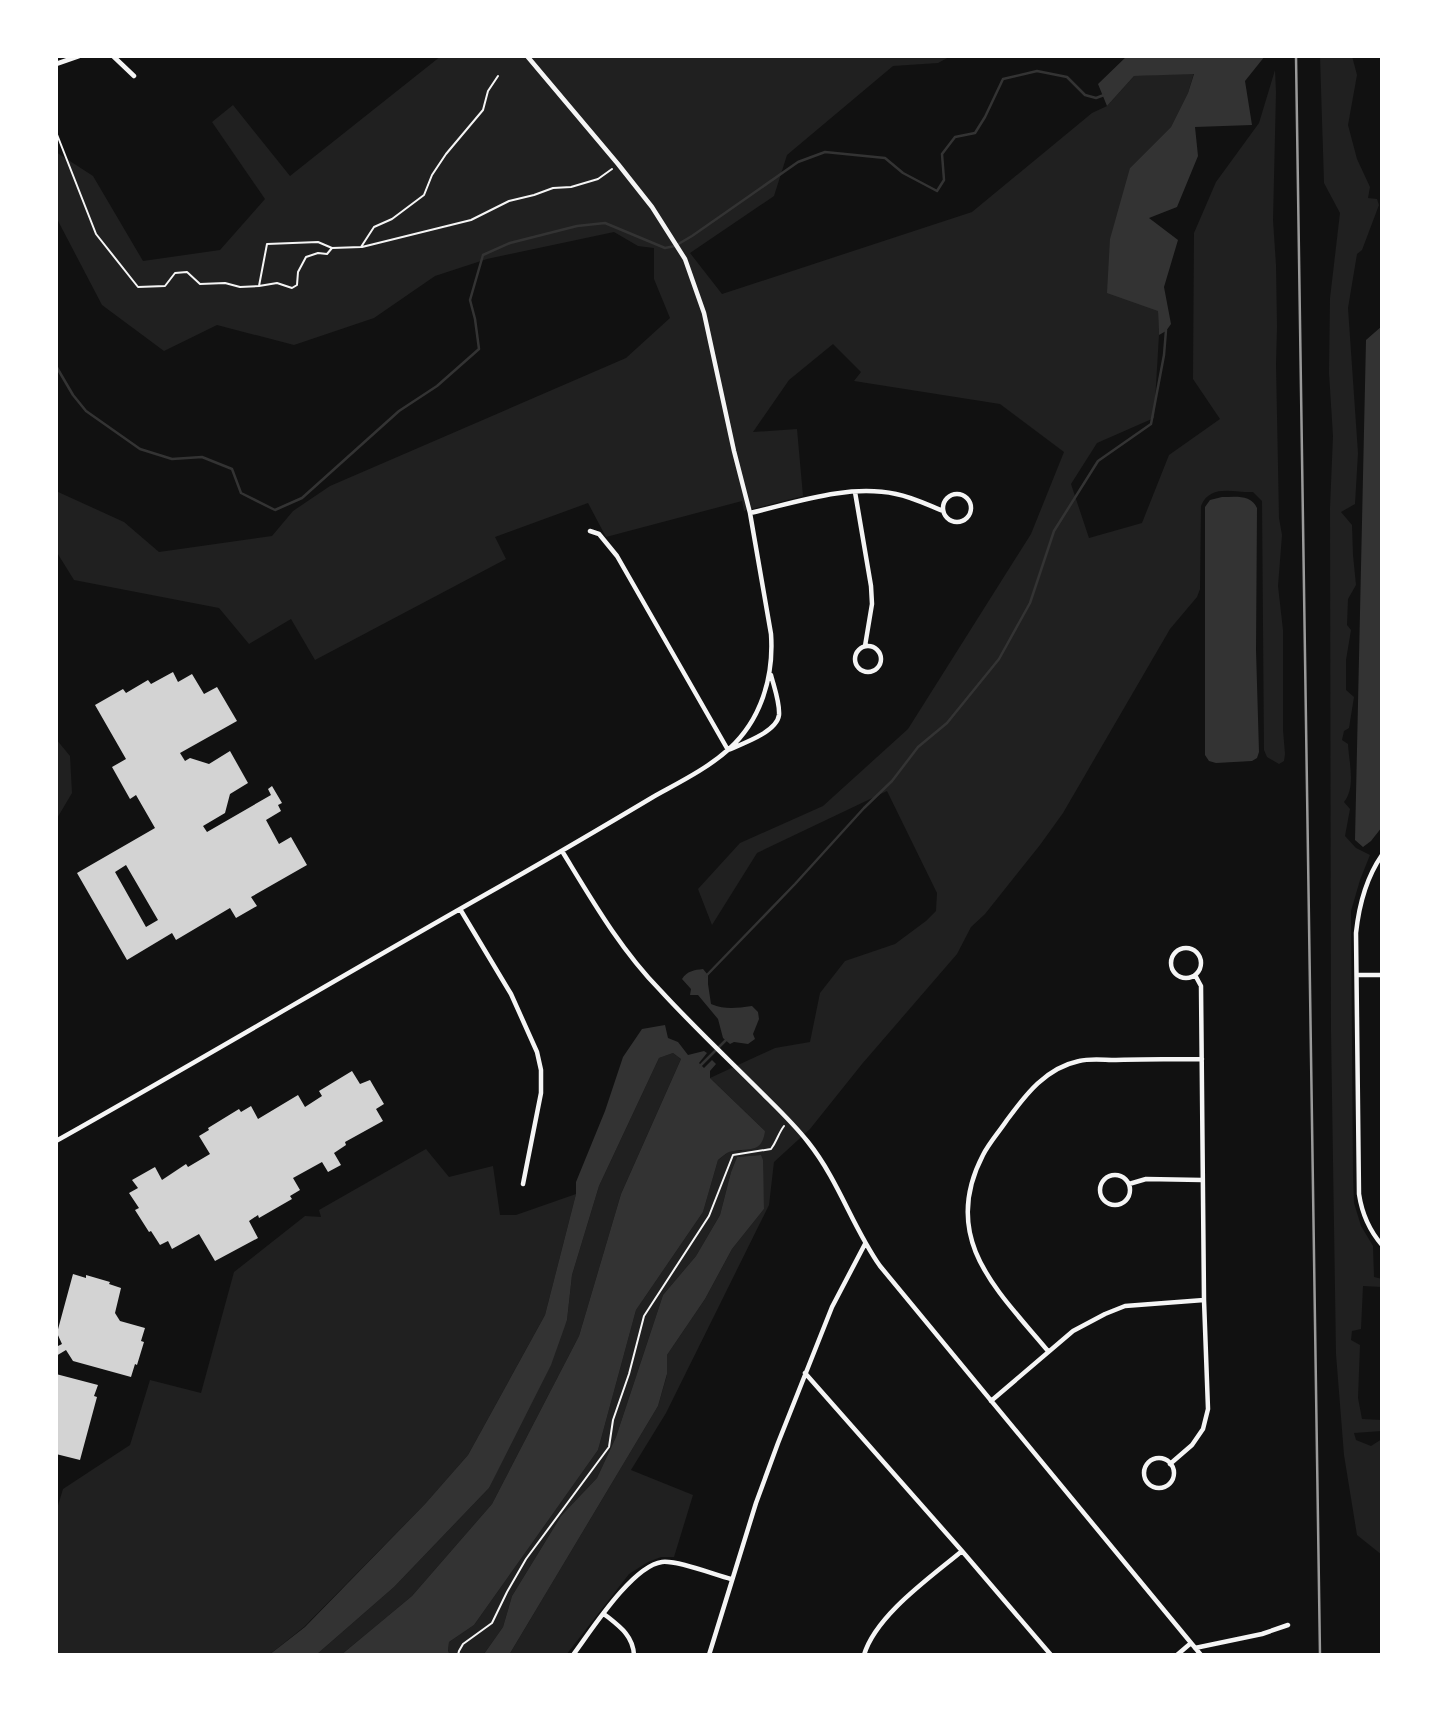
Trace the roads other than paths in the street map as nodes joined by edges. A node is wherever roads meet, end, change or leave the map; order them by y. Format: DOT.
graph roads {
  1 [pos="79,56"];
  2 [pos="113,56"];
  3 [pos="527,56"];
  4 [pos="56,64"];
  5 [pos="134,76"];
  6 [pos="855,492"];
  7 [pos="943,511"];
  8 [pos="750,513"];
  9 [pos="590,531"];
  10 [pos="865,646"];
  11 [pos="771,671"];
  12 [pos="728,750"];
  13 [pos="562,851"];
  14 [pos="1382,855"];
  15 [pos="460,909"];
  16 [pos="1195,975"];
  17 [pos="1357,975"];
  18 [pos="1382,975"];
  19 [pos="1202,1059"];
  20 [pos="56,1141"];
  21 [pos="1202,1180"];
  22 [pos="523,1184"];
  23 [pos="1129,1184"];
  24 [pos="865,1244"];
  25 [pos="1382,1245"];
  26 [pos="1204,1300"];
  27 [pos="1048,1351"];
  28 [pos="805,1373"];
  29 [pos="991,1401"];
  30 [pos="1170,1464"];
  31 [pos="962,1551"];
  32 [pos="731,1579"];
  33 [pos="604,1614"];
  34 [pos="1288,1625"];
  35 [pos="1193,1646"];
  36 [pos="573,1655"];
  37 [pos="634,1655"];
  38 [pos="709,1655"];
  39 [pos="864,1655"];
  40 [pos="1051,1655"];
  41 [pos="1177,1655"];
  42 [pos="1201,1655"];
  1 -- 4 [label="street"];
  2 -- 5 [label="street"];
  3 -- 8 [label="street"];
  6 -- 7 [label="street"];
  6 -- 8 [label="street"];
  6 -- 10 [label="street"];
  7 -- 7 [label="street"];
  8 -- 11 [label="street"];
  9 -- 12 [label="street"];
  10 -- 10 [label="street"];
  11 -- 12 [label="street"];
  11 -- 12 [label="street"];
  12 -- 13 [label="street"];
  13 -- 15 [label="street"];
  13 -- 24 [label="street"];
  14 -- 17 [label="street"];
  15 -- 20 [label="street"];
  15 -- 22 [label="street"];
  16 -- 16 [label="street"];
  16 -- 19 [label="street"];
  17 -- 18 [label="street"];
  17 -- 25 [label="street"];
  19 -- 21 [label="street"];
  19 -- 27 [label="street"];
  21 -- 23 [label="street"];
  21 -- 26 [label="street"];
  23 -- 23 [label="street"];
  24 -- 28 [label="street"];
  24 -- 29 [label="street"];
  26 -- 27 [label="street"];
  26 -- 30 [label="street"];
  27 -- 29 [label="street"];
  28 -- 31 [label="street"];
  28 -- 32 [label="street"];
  29 -- 35 [label="street"];
  30 -- 30 [label="street"];
  31 -- 39 [label="street"];
  31 -- 40 [label="street"];
  32 -- 33 [label="street"];
  32 -- 38 [label="street"];
  33 -- 36 [label="street"];
  33 -- 37 [label="street"];
  34 -- 35 [label="street"];
  35 -- 41 [label="street"];
  35 -- 42 [label="street"];
}
